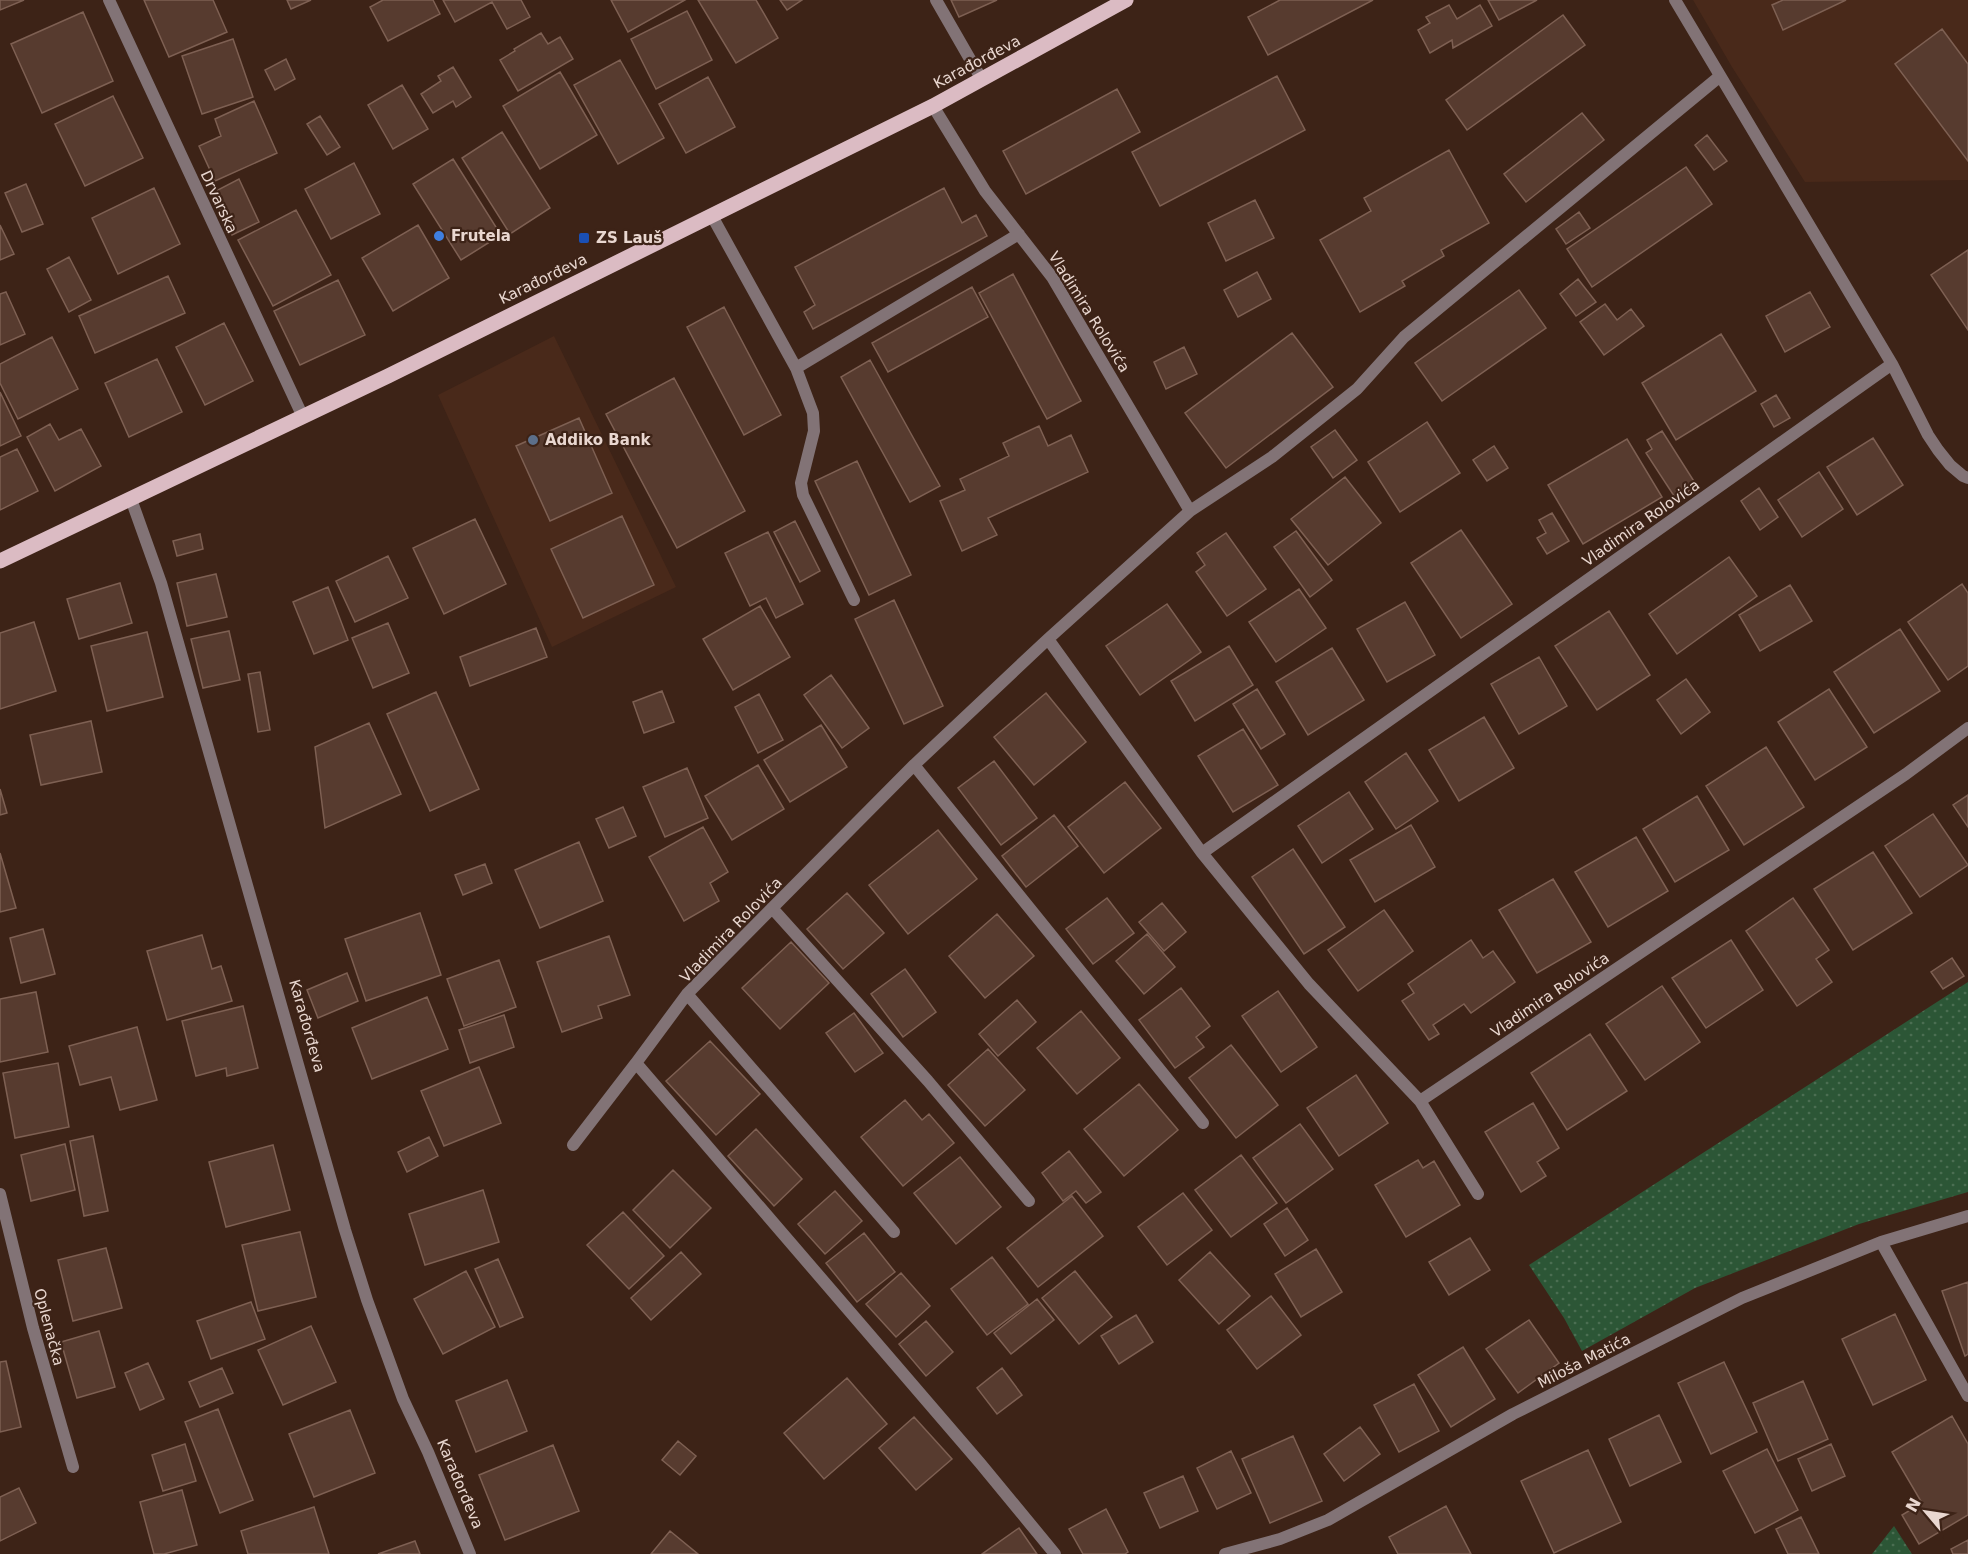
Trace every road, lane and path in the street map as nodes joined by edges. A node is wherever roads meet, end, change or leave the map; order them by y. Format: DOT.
graph roads {
  1 [pos="108,0"];
  2 [pos="936,0"];
  3 [pos="1126,0"];
  4 [pos="1675,0"];
  5 [pos="1719,77"];
  6 [pos="982,80"];
  7 [pos="933,106"];
  8 [pos="712,216"];
  9 [pos="1019,234"];
  10 [pos="1892,364"];
  11 [pos="796,368"];
  12 [pos="303,417"];
  13 [pos="1968,478"];
  14 [pos="131,500"];
  15 [pos="1190,512"];
  16 [pos="0,561"];
  17 [pos="854,600"];
  18 [pos="1048,639"];
  19 [pos="1968,728"];
  20 [pos="914,765"];
  21 [pos="1202,853"];
  22 [pos="772,908"];
  23 [pos="687,994"];
  24 [pos="636,1063"];
  25 [pos="1420,1101"];
  26 [pos="1203,1123"];
  27 [pos="573,1144"];
  28 [pos="0,1194"];
  29 [pos="1478,1194"];
  30 [pos="1029,1201"];
  31 [pos="1968,1216"];
  32 [pos="894,1232"];
  33 [pos="1881,1242"];
  34 [pos="1968,1396"];
  35 [pos="73,1467"];
  36 [pos="470,1554"];
  37 [pos="1055,1554"];
  38 [pos="1224,1554"];
  1 -- 12 [label="street, Drvarska"];
  2 -- 6 [label="street"];
  3 -- 6 [label="main road, Karađorđeva"];
  4 -- 5 [label="street"];
  5 -- 10 [label="street"];
  5 -- 15 [label="street, Vladimira Rolovića"];
  6 -- 7 [label="main road, Karađorđeva"];
  7 -- 8 [label="main road, Karađorđeva"];
  7 -- 9 [label="street, Vladimira Rolovića"];
  8 -- 11 [label="street"];
  8 -- 12 [label="main road, Karađorđeva"];
  9 -- 11 [label="street"];
  9 -- 15 [label="street, Vladimira Rolovića"];
  10 -- 13 [label="street"];
  10 -- 21 [label="street, Vladimira Rolovića"];
  11 -- 17 [label="street"];
  12 -- 14 [label="main road, Karađorđeva"];
  14 -- 16 [label="main road, Karađorđeva"];
  14 -- 36 [label="street, Karađorđeva"];
  15 -- 18 [label="street, Vladimira Rolovića"];
  18 -- 20 [label="street, Vladimira Rolovića"];
  18 -- 21 [label="street"];
  19 -- 25 [label="street, Vladimira Rolovića"];
  20 -- 22 [label="street, Vladimira Rolovića"];
  20 -- 26 [label="street"];
  21 -- 25 [label="street"];
  22 -- 23 [label="street, Vladimira Rolovića"];
  22 -- 30 [label="street"];
  23 -- 24 [label="street"];
  23 -- 32 [label="street, Vladimira Rolovića"];
  24 -- 27 [label="street"];
  24 -- 37 [label="street"];
  25 -- 29 [label="street"];
  28 -- 35 [label="street, Oplenačka"];
  31 -- 33 [label="street, Miloša Matića"];
  33 -- 34 [label="street"];
  33 -- 38 [label="street, Miloša Matića"];
}
